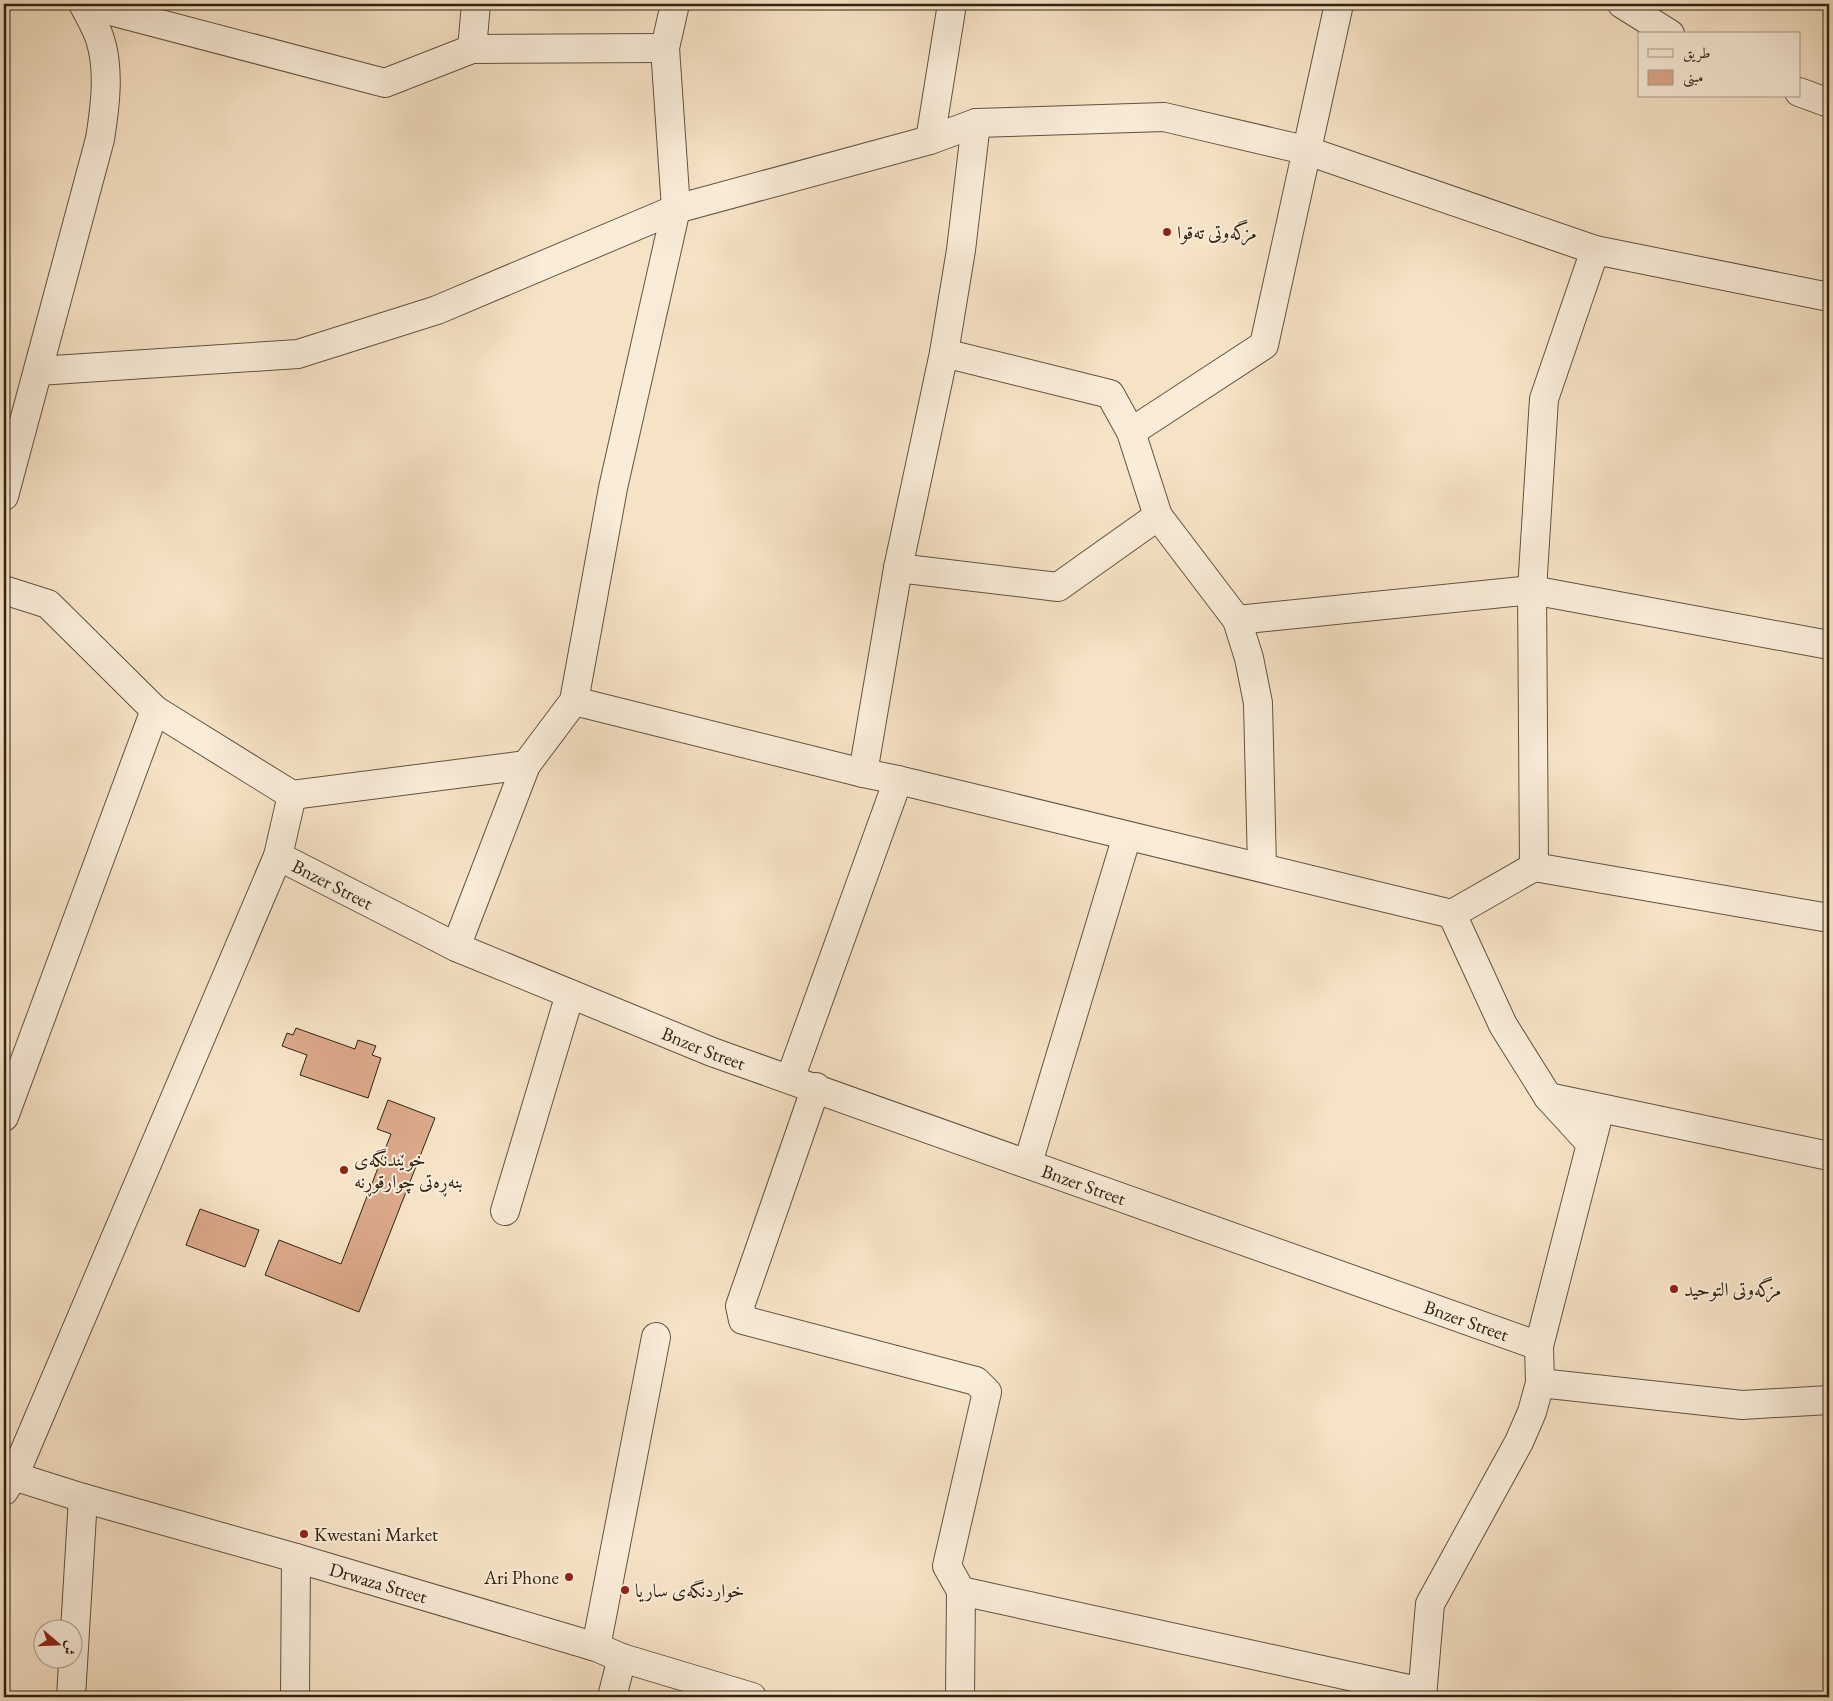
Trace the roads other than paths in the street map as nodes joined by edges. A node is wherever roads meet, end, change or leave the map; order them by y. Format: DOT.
graph roads {
  1 [pos="84,4"];
  2 [pos="476,4"];
  3 [pos="675,4"];
  4 [pos="952,4"];
  5 [pos="1339,4"];
  6 [pos="1622,4"];
  7 [pos="1667,32"];
  8 [pos="664,48"];
  9 [pos="472,49"];
  10 [pos="1800,92"];
  11 [pos="1829,103"];
  12 [pos="976,123"];
  13 [pos="930,140"];
  14 [pos="1305,150"];
  15 [pos="676,208"];
  16 [pos="1595,250"];
  17 [pos="1829,297"];
  18 [pos="944,353"];
  19 [pos="38,371"];
  20 [pos="1131,432"];
  21 [pos="4,496"];
  22 [pos="1158,516"];
  23 [pos="898,568"];
  24 [pos="4,590"];
  25 [pos="1532,590"];
  26 [pos="1237,620"];
  27 [pos="1829,645"];
  28 [pos="574,701"];
  29 [pos="155,710"];
  30 [pos="526,765"];
  31 [pos="863,773"];
  32 [pos="898,780"];
  33 [pos="292,795"];
  34 [pos="1127,836"];
  35 [pos="278,856"];
  36 [pos="1262,867"];
  37 [pos="1534,867"];
  38 [pos="1452,914"];
  39 [pos="1829,918"];
  40 [pos="456,947"];
  41 [pos="570,994"];
  42 [pos="790,1079"];
  43 [pos="816,1087"];
  44 [pos="1548,1097"];
  45 [pos="1600,1108"];
  46 [pos="4,1117"];
  47 [pos="1590,1143"];
  48 [pos="1829,1156"];
  49 [pos="1028,1162"];
  50 [pos="505,1211"];
  51 [pos="656,1337"];
  52 [pos="1539,1346"];
  53 [pos="1540,1383"];
  54 [pos="1829,1400"];
  55 [pos="7,1480"];
  56 [pos="83,1498"];
  57 [pos="296,1558"];
  58 [pos="961,1590"];
  59 [pos="596,1647"];
  60 [pos="622,1658"];
  61 [pos="1422,1695"];
  62 [pos="71,1697"];
  63 [pos="295,1697"];
  64 [pos="612,1697"];
  65 [pos="752,1697"];
  66 [pos="960,1697"];
  1 -- 9 [label="street"];
  1 -- 19 [label="street"];
  2 -- 9 [label="street"];
  3 -- 8 [label="street"];
  4 -- 13 [label="street"];
  5 -- 14 [label="street"];
  6 -- 7 [label="street"];
  8 -- 9 [label="street"];
  8 -- 15 [label="street"];
  10 -- 11 [label="street"];
  12 -- 13 [label="street"];
  12 -- 14 [label="street"];
  12 -- 18 [label="street"];
  13 -- 15 [label="street"];
  14 -- 16 [label="street"];
  14 -- 20 [label="street"];
  15 -- 19 [label="street"];
  15 -- 28 [label="street"];
  16 -- 17 [label="street"];
  16 -- 25 [label="street"];
  18 -- 20 [label="street"];
  18 -- 23 [label="street"];
  19 -- 21 [label="street"];
  20 -- 22 [label="street"];
  22 -- 23 [label="street"];
  22 -- 26 [label="street"];
  23 -- 31 [label="street"];
  24 -- 29 [label="street"];
  25 -- 26 [label="street"];
  25 -- 27 [label="street"];
  25 -- 37 [label="street"];
  26 -- 36 [label="street"];
  28 -- 30 [label="street"];
  28 -- 31 [label="street"];
  29 -- 33 [label="street"];
  29 -- 46 [label="street"];
  30 -- 33 [label="street"];
  30 -- 40 [label="street"];
  31 -- 32 [label="street"];
  32 -- 34 [label="street"];
  32 -- 42 [label="street"];
  33 -- 35 [label="street, Bnzer Street"];
  34 -- 36 [label="street"];
  34 -- 49 [label="street"];
  35 -- 40 [label="street, Bnzer Street"];
  35 -- 55 [label="street"];
  36 -- 38 [label="street"];
  37 -- 38 [label="street"];
  37 -- 39 [label="street"];
  38 -- 44 [label="street"];
  40 -- 41 [label="street, Bnzer Street"];
  41 -- 42 [label="street, Bnzer Street"];
  41 -- 50 [label="street"];
  42 -- 43 [label="street, Bnzer Street"];
  43 -- 49 [label="street, Bnzer Street"];
  43 -- 58 [label="street"];
  44 -- 45 [label="street"];
  44 -- 47 [label="street"];
  45 -- 47 [label="street"];
  45 -- 48 [label="street"];
  47 -- 52 [label="street"];
  49 -- 52 [label="street, Bnzer Street"];
  51 -- 59 [label="street"];
  52 -- 53 [label="street"];
  53 -- 54 [label="street"];
  53 -- 61 [label="street"];
  55 -- 56 [label="street, Drwaza Street"];
  56 -- 57 [label="street, Drwaza Street"];
  56 -- 62 [label="street"];
  57 -- 59 [label="street, Drwaza Street"];
  57 -- 63 [label="street"];
  58 -- 61 [label="street"];
  58 -- 66 [label="street"];
  59 -- 60 [label="street, Drwaza Street"];
  60 -- 64 [label="street"];
  60 -- 65 [label="street, Drwaza Street"];
}
